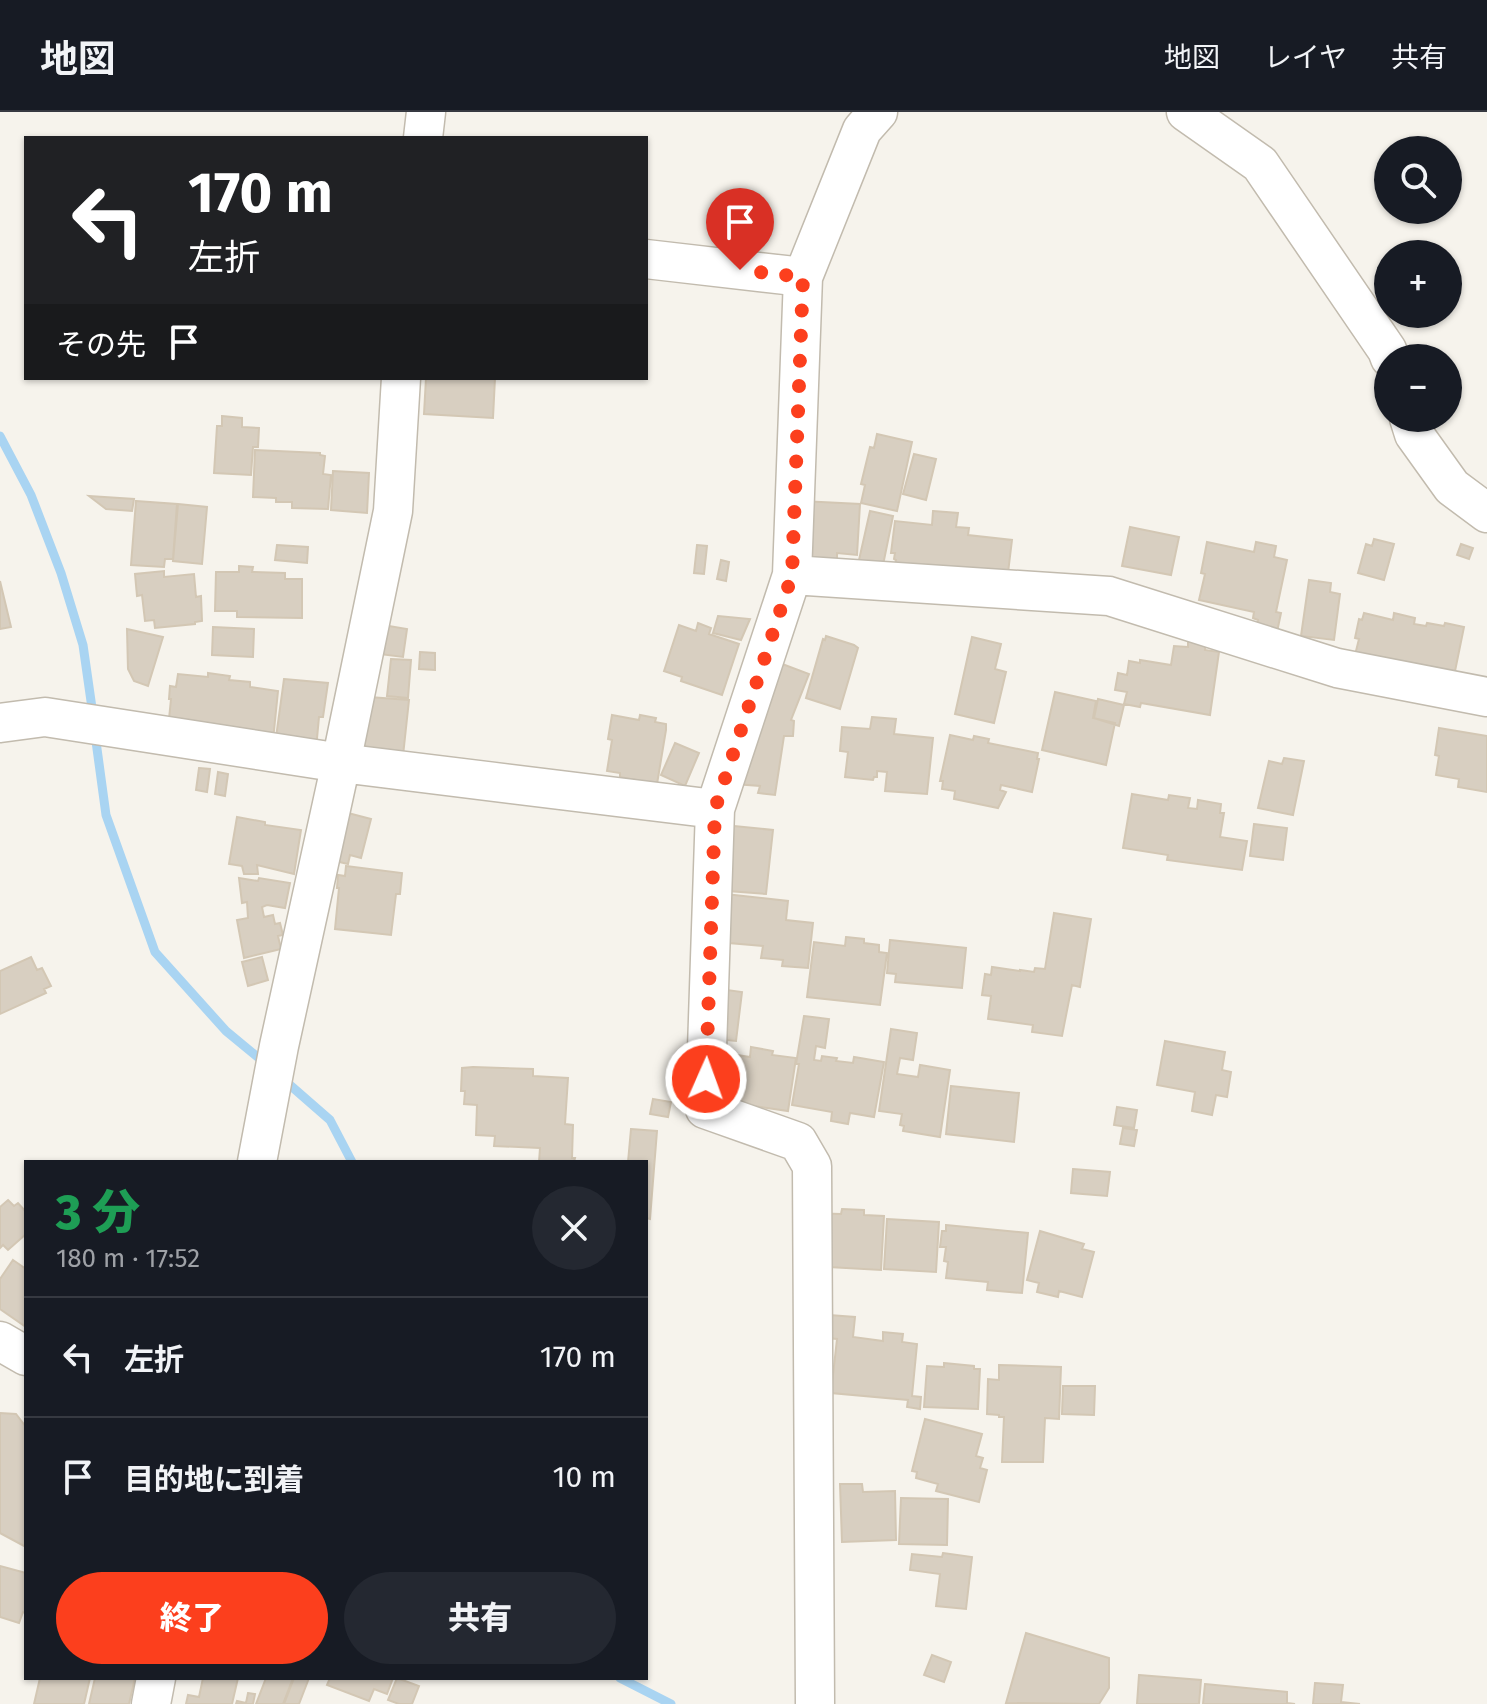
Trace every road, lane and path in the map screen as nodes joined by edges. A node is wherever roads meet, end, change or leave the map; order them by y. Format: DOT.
graph roads {
  1 [pos="426,112"];
  2 [pos="878,112"];
  3 [pos="1186,112"];
  4 [pos="423,136"];
  5 [pos="648,259"];
  6 [pos="803,277"];
  7 [pos="1383,344"];
  8 [pos="401,380"];
  9 [pos="1413,432"];
  10 [pos="1487,513"];
  11 [pos="792,575"];
  12 [pos="1487,697"];
  13 [pos="0,723"];
  14 [pos="341,763"];
  15 [pos="715,809"];
  16 [pos="260,1146"];
  17 [pos="0,1341"];
  18 [pos="24,1355"];
  19 [pos="156,1680"];
  20 [pos="151,1704"];
  21 [pos="815,1704"];
  1 -- 4 [label="street"];
  2 -- 6 [label="street"];
  3 -- 7 [label="street"];
  5 -- 6 [label="street"];
  6 -- 11 [label="street"];
  8 -- 14 [label="street"];
  9 -- 10 [label="street"];
  11 -- 12 [label="street"];
  11 -- 15 [label="street"];
  13 -- 14 [label="street"];
  14 -- 15 [label="street"];
  14 -- 16 [label="street"];
  15 -- 21 [label="street"];
  17 -- 18 [label="street"];
  19 -- 20 [label="street"];
}
